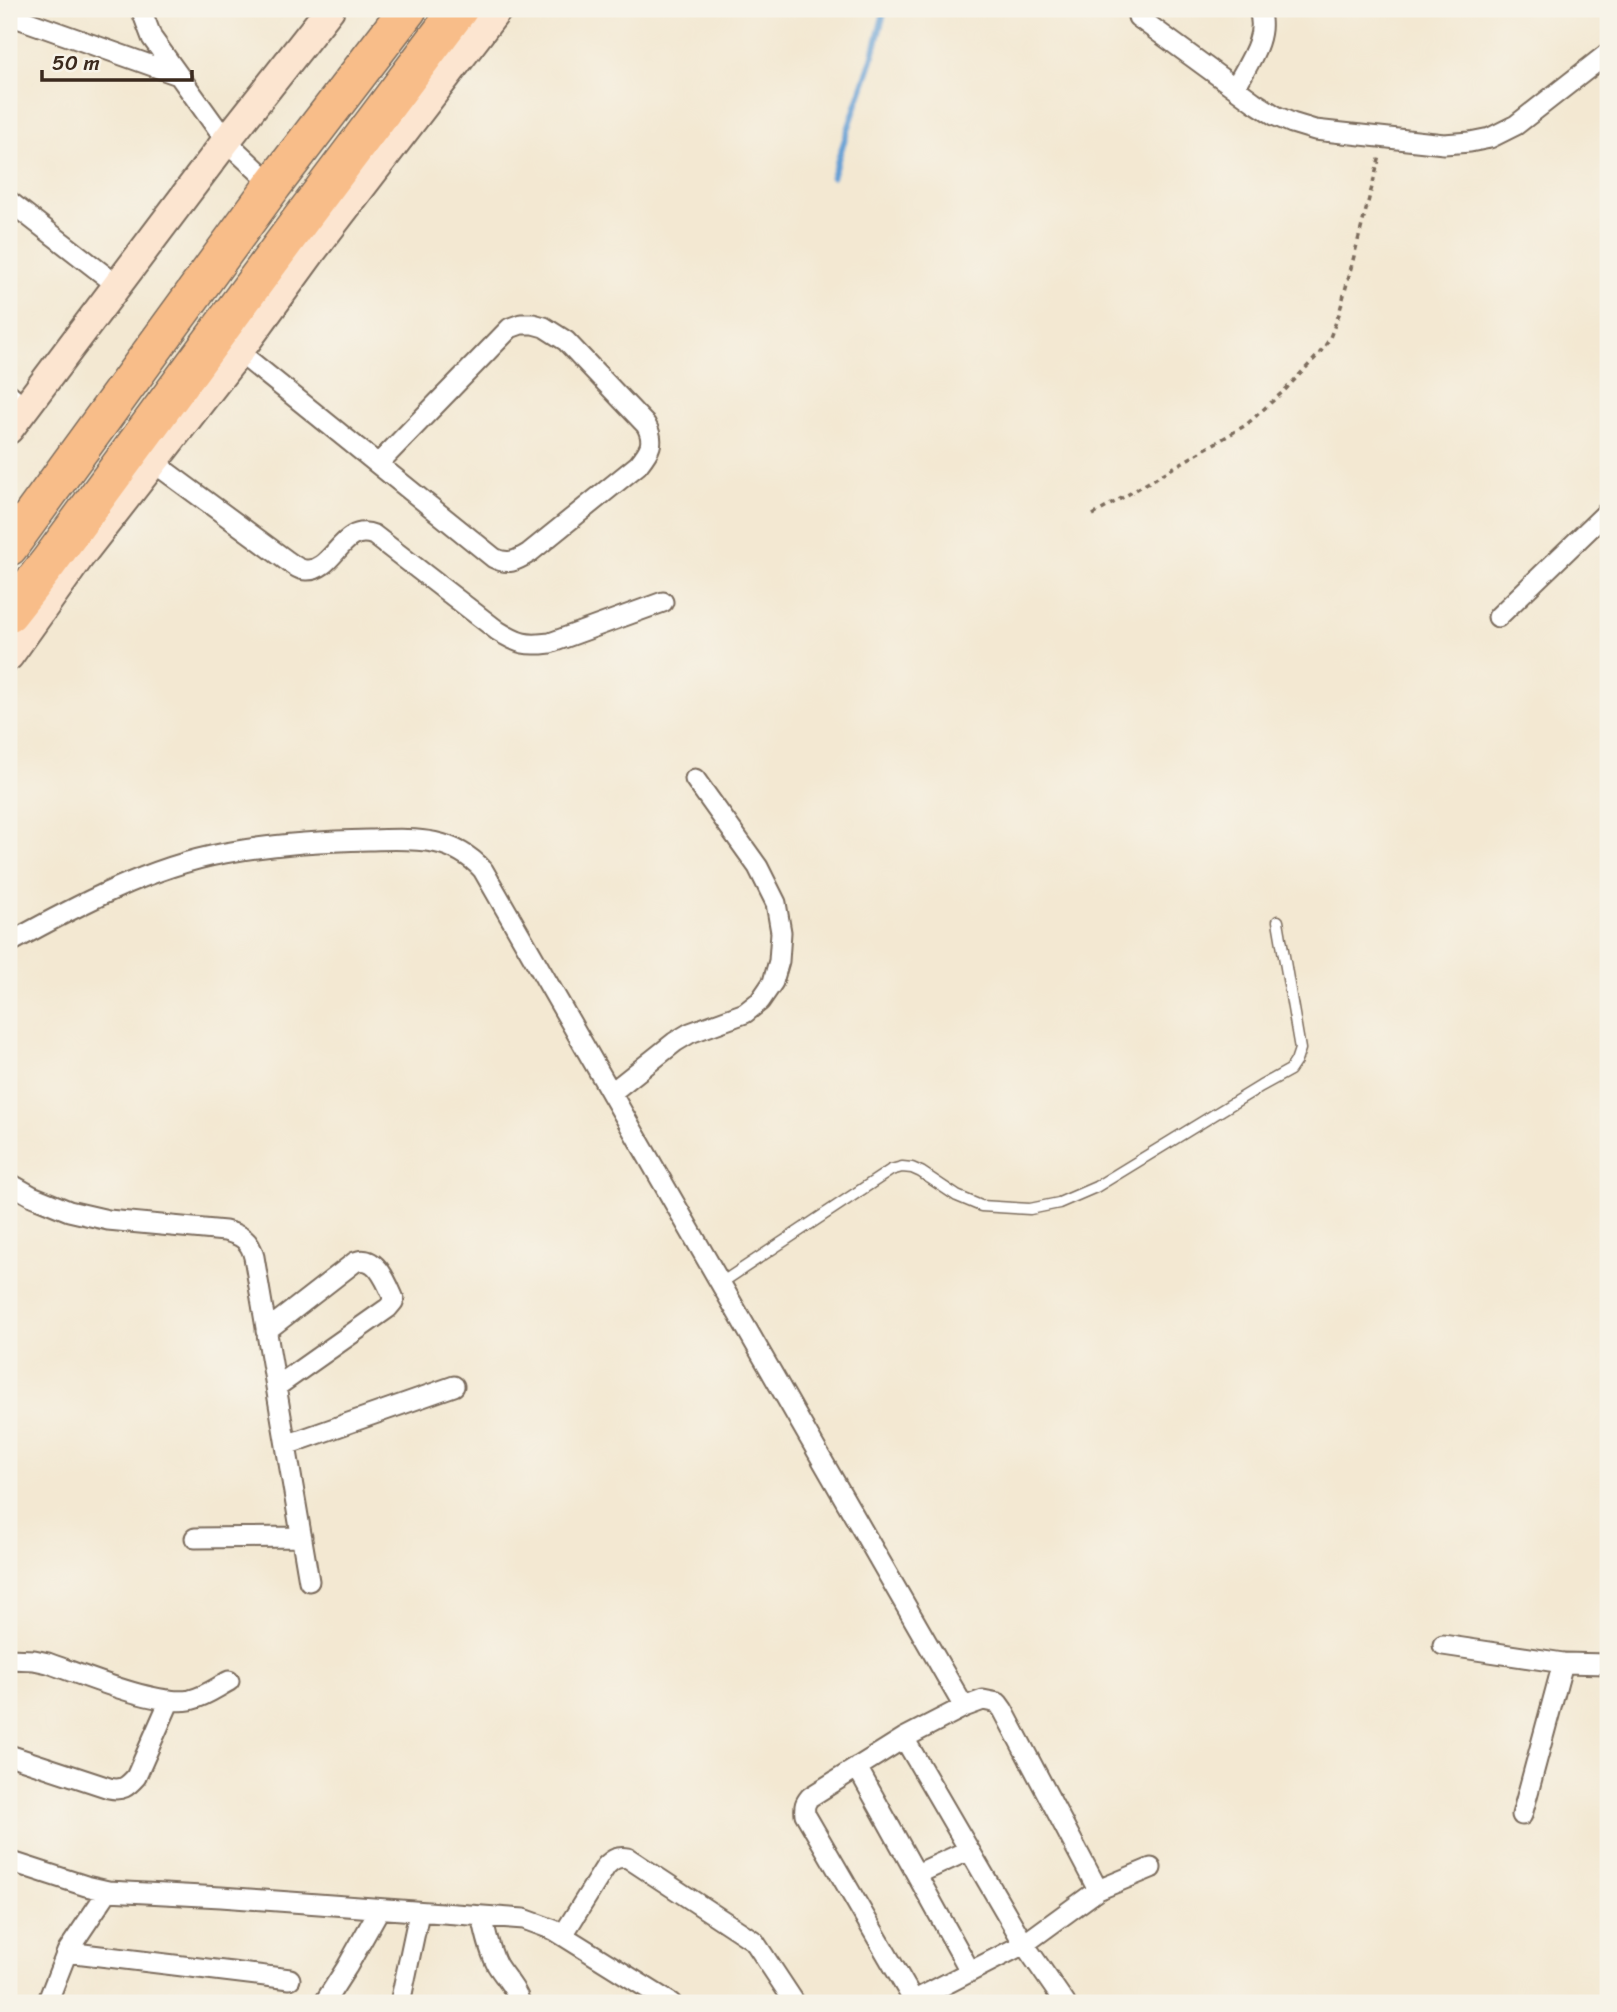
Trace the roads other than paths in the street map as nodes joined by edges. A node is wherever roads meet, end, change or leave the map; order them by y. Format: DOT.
graph roads {
  1 [pos="141,9"];
  2 [pos="330,9"];
  3 [pos="408,9"];
  4 [pos="459,9"];
  5 [pos="498,9"];
  6 [pos="1258,9"];
  7 [pos="9,15"];
  8 [pos="1138,17"];
  9 [pos="1608,53"];
  10 [pos="178,75"];
  11 [pos="1236,88"];
  12 [pos="226,141"];
  13 [pos="273,185"];
  14 [pos="9,201"];
  15 [pos="117,285"];
  16 [pos="239,352"];
  17 [pos="17,400"];
  18 [pos="9,429"];
  19 [pos="153,462"];
  20 [pos="378,464"];
  21 [pos="1608,511"];
  22 [pos="9,547"];
  23 [pos="663,602"];
  24 [pos="9,613"];
  25 [pos="1498,617"];
  26 [pos="9,656"];
  27 [pos="695,779"];
  28 [pos="1278,920"];
  29 [pos="9,943"];
  30 [pos="611,1093"];
  31 [pos="9,1183"];
  32 [pos="721,1283"];
  33 [pos="267,1331"];
  34 [pos="454,1386"];
  35 [pos="276,1387"];
  36 [pos="286,1446"];
  37 [pos="302,1537"];
  38 [pos="195,1538"];
  39 [pos="309,1581"];
  40 [pos="1443,1644"];
  41 [pos="9,1659"];
  42 [pos="1563,1663"];
  43 [pos="1608,1664"];
  44 [pos="229,1681"];
  45 [pos="170,1700"];
  46 [pos="964,1707"];
  47 [pos="904,1738"];
  48 [pos="9,1755"];
  49 [pos="858,1767"];
  50 [pos="1522,1815"];
  51 [pos="969,1850"];
  52 [pos="9,1861"];
  53 [pos="1151,1868"];
  54 [pos="916,1874"];
  55 [pos="1098,1890"];
  56 [pos="108,1891"];
  57 [pos="379,1910"];
  58 [pos="419,1913"];
  59 [pos="482,1916"];
  60 [pos="564,1936"];
  61 [pos="1024,1944"];
  62 [pos="67,1952"];
  63 [pos="971,1971"];
  64 [pos="290,1979"];
  65 [pos="912,2002"];
  66 [pos="47,2003"];
  67 [pos="324,2003"];
  68 [pos="400,2003"];
  69 [pos="520,2003"];
  70 [pos="671,2003"];
  71 [pos="796,2003"];
  72 [pos="1065,2003"];
  1 -- 10 [label="street"];
  2 -- 12 [label="street"];
  3 -- 13 [label="highway"];
  4 -- 24 [label="highway"];
  5 -- 16 [label="street"];
  6 -- 11 [label="street"];
  7 -- 10 [label="street"];
  8 -- 11 [label="street"];
  9 -- 11 [label="street"];
  10 -- 12 [label="street"];
  12 -- 13 [label="street"];
  12 -- 15 [label="street"];
  13 -- 22 [label="highway"];
  14 -- 15 [label="street"];
  15 -- 17 [label="street"];
  16 -- 19 [label="street"];
  16 -- 20 [label="street"];
  17 -- 18 [label="street"];
  19 -- 23 [label="street"];
  19 -- 26 [label="street"];
  20 -- 20 [label="street"];
  21 -- 25 [label="street"];
  27 -- 30 [label="street"];
  28 -- 32 [label="lane"];
  29 -- 30 [label="street"];
  30 -- 32 [label="street"];
  31 -- 33 [label="street"];
  32 -- 46 [label="street"];
  33 -- 35 [label="street"];
  33 -- 35 [label="street"];
  34 -- 36 [label="street"];
  35 -- 36 [label="street"];
  36 -- 37 [label="street"];
  37 -- 38 [label="street"];
  37 -- 39 [label="street"];
  40 -- 42 [label="street"];
  41 -- 45 [label="street"];
  42 -- 43 [label="street"];
  42 -- 50 [label="street"];
  44 -- 45 [label="street"];
  45 -- 48 [label="street"];
  46 -- 47 [label="street"];
  46 -- 55 [label="street"];
  47 -- 49 [label="street"];
  47 -- 51 [label="street"];
  49 -- 54 [label="street"];
  49 -- 65 [label="street"];
  51 -- 54 [label="street"];
  51 -- 61 [label="street"];
  52 -- 56 [label="street"];
  53 -- 55 [label="street"];
  54 -- 63 [label="street"];
  55 -- 61 [label="street"];
  56 -- 57 [label="street"];
  56 -- 62 [label="street"];
  57 -- 58 [label="street"];
  57 -- 67 [label="street"];
  58 -- 59 [label="street"];
  58 -- 68 [label="street"];
  59 -- 60 [label="street"];
  59 -- 69 [label="street"];
  60 -- 70 [label="street"];
  60 -- 71 [label="street"];
  61 -- 63 [label="street"];
  61 -- 72 [label="street"];
  62 -- 64 [label="street"];
  62 -- 66 [label="street"];
  63 -- 65 [label="street"];
}
